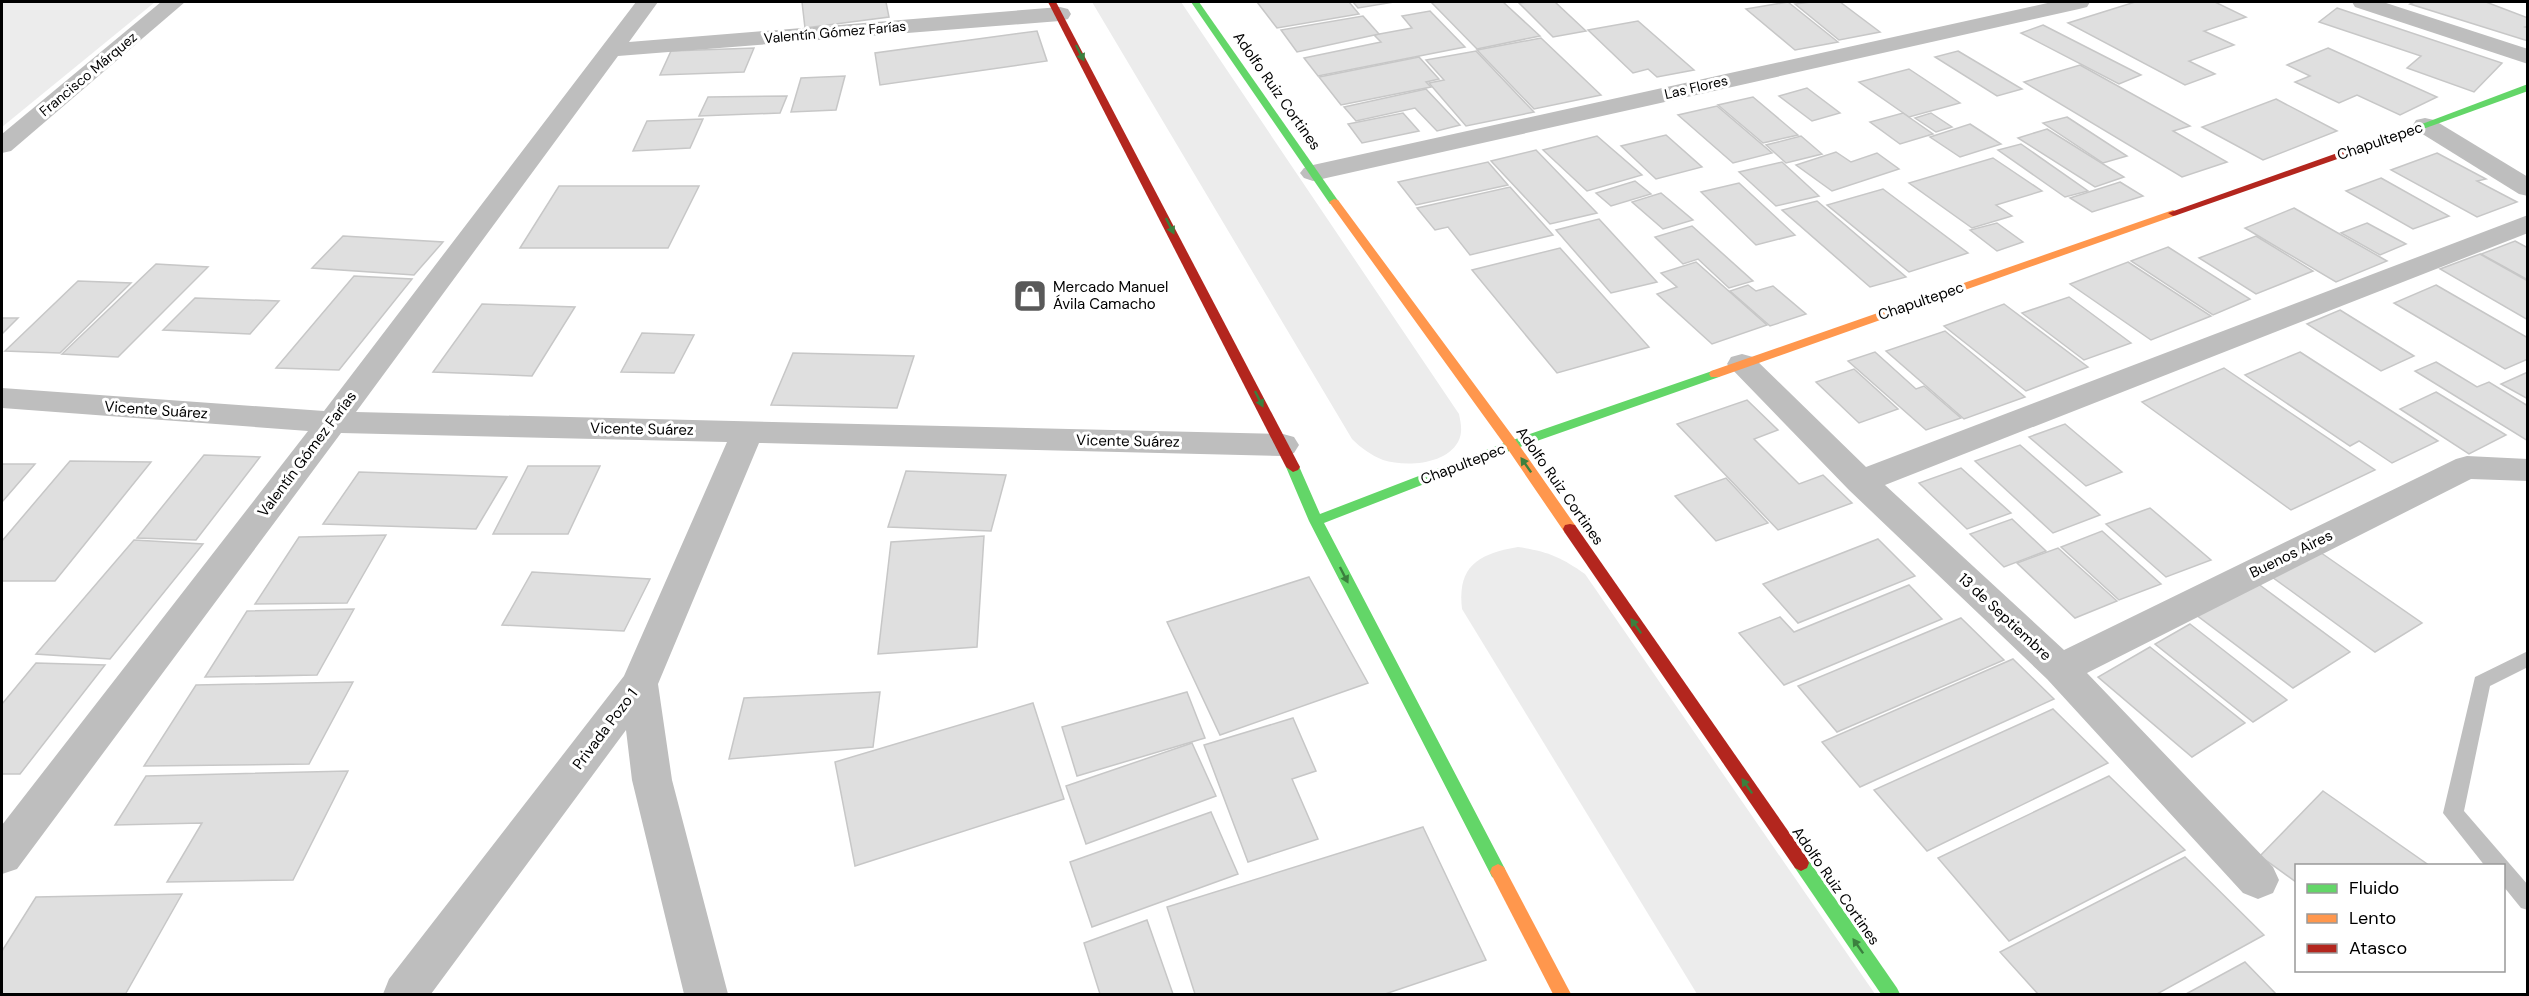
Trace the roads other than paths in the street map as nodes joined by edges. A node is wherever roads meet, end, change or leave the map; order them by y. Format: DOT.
graph roads {
  1 [pos="174,2"];
  2 [pos="647,2"];
  3 [pos="1195,2"];
  4 [pos="2079,2"];
  5 [pos="2363,2"];
  6 [pos="1056,8"];
  7 [pos="610,50"];
  8 [pos="2528,57"];
  9 [pos="2528,87"];
  10 [pos="2425,125"];
  11 [pos="2,146"];
  12 [pos="1313,172"];
  13 [pos="2528,188"];
  14 [pos="2528,223"];
  15 [pos="1742,364"];
  16 [pos="2,398"];
  17 [pos="332,422"];
  18 [pos="748,431"];
  19 [pos="1283,445"];
  20 [pos="1512,445"];
  21 [pos="2528,470"];
  22 [pos="1861,482"];
  23 [pos="1316,521"];
  24 [pos="2060,669"];
  25 [pos="639,684"];
  26 [pos="2,856"];
  27 [pos="2258,880"];
  28 [pos="405,994"];
  29 [pos="706,994"];
  30 [pos="1562,994"];
  31 [pos="1891,994"];
  1 -- 11 [label="street, Francisco Márquez"];
  2 -- 7 [label="street, Valentín Gómez Farías"];
  3 -- 12 [label="main road, Adolfo Ruiz Cortines"];
  4 -- 12 [label="street, Las Flores"];
  5 -- 8 [label="street"];
  6 -- 7 [label="street, Valentín Gómez Farías"];
  6 -- 19 [label="main road, one-way"];
  7 -- 17 [label="street, Valentín Gómez Farías"];
  9 -- 10 [label="main road, Chapultepec"];
  10 -- 13 [label="street"];
  10 -- 15 [label="main road, Chapultepec"];
  12 -- 20 [label="main road, Adolfo Ruiz Cortines"];
  14 -- 22 [label="street"];
  15 -- 20 [label="main road, Chapultepec"];
  15 -- 22 [label="street, 13 de Septiembre"];
  16 -- 17 [label="street, Vicente Suárez"];
  17 -- 18 [label="street, Vicente Suárez"];
  17 -- 26 [label="street, Valentín Gómez Farías"];
  18 -- 19 [label="street, Vicente Suárez"];
  18 -- 25 [label="street, Privada Pozo 1"];
  19 -- 23 [label="main road"];
  20 -- 23 [label="main road, Chapultepec"];
  31 -- 20 [label="main road, Adolfo Ruiz Cortines, one-way"];
  21 -- 24 [label="street, Buenos Aires"];
  22 -- 24 [label="street, 13 de Septiembre"];
  23 -- 30 [label="main road, one-way"];
  24 -- 27 [label="street, 13 de Septiembre"];
  25 -- 28 [label="street, Privada Pozo 1"];
  25 -- 29 [label="street"];
}
